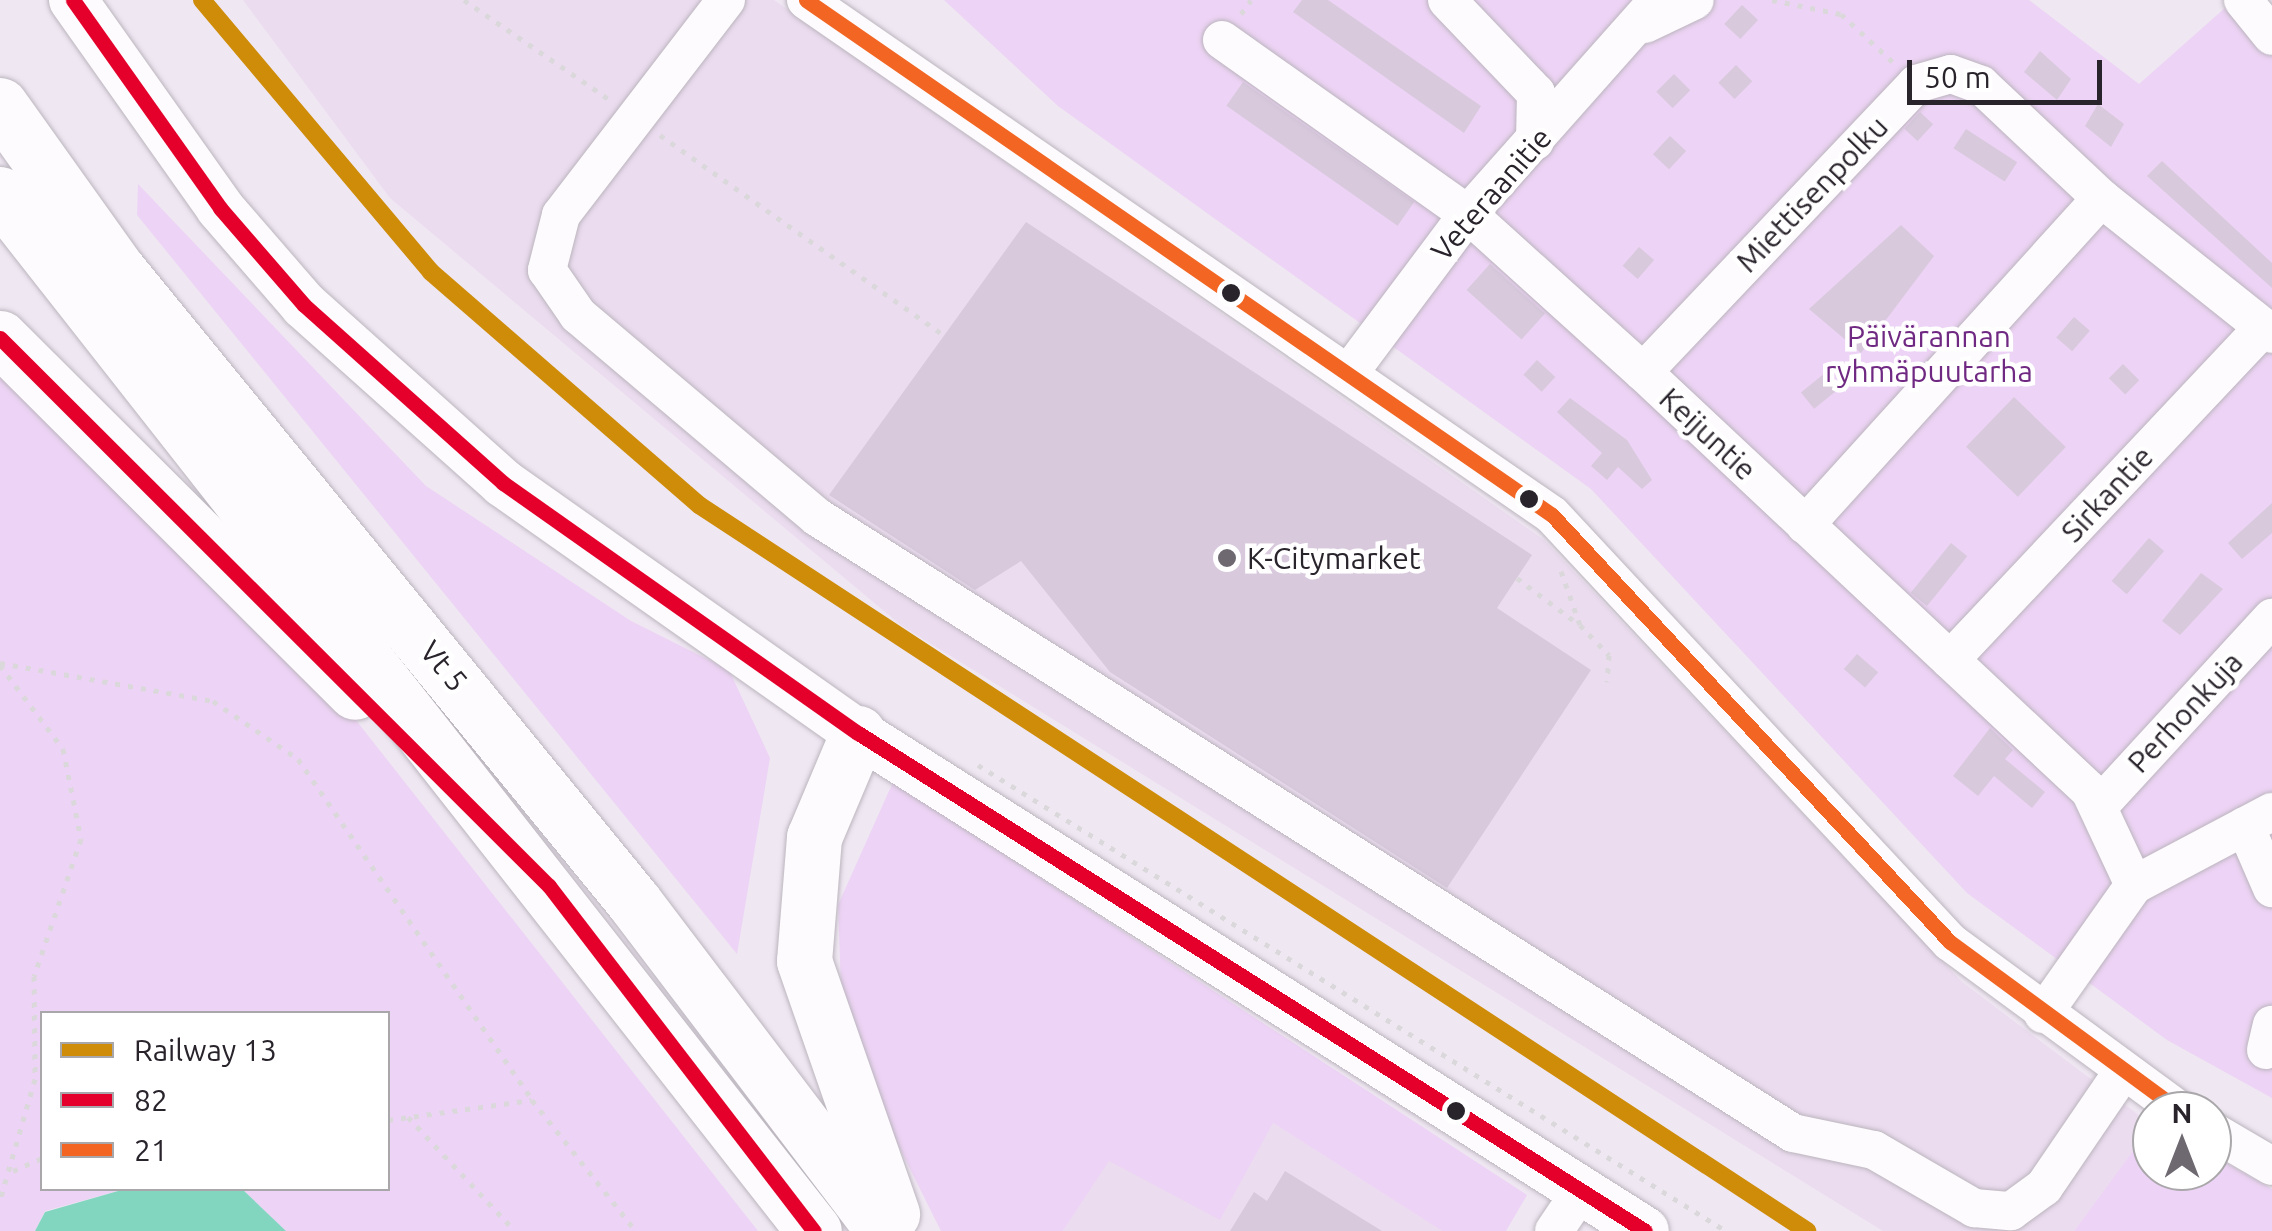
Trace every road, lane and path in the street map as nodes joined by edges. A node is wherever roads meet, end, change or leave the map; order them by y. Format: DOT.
graph roads {
  1 [pos="73,0"];
  2 [pos="464,0"];
  3 [pos="726,0"];
  4 [pos="806,0"];
  5 [pos="1447,0"];
  6 [pos="1695,0"];
  7 [pos="1772,0"];
  8 [pos="2243,0"];
  9 [pos="1651,12"];
  10 [pos="2272,36"];
  11 [pos="1222,40"];
  12 [pos="1916,84"];
  13 [pos="0,104"];
  14 [pos="635,118"];
  15 [pos="1534,141"];
  16 [pos="0,194"];
  17 [pos="2101,198"];
  18 [pos="1468,214"];
  19 [pos="2268,331"];
  20 [pos="944,335"];
  21 [pos="0,338"];
  22 [pos="1643,372"];
  23 [pos="1349,373"];
  24 [pos="1805,525"];
  25 [pos="1550,559"];
  26 [pos="1517,578"];
  27 [pos="2272,618"];
  28 [pos="1580,625"];
  29 [pos="1950,660"];
  30 [pos="0,664"];
  31 [pos="1607,682"];
  32 [pos="858,733"];
  33 [pos="964,760"];
  34 [pos="2098,807"];
  35 [pos="2259,819"];
  36 [pos="497,830"];
  37 [pos="2134,885"];
  38 [pos="2272,888"];
  39 [pos="2043,1014"];
  40 [pos="2122,1074"];
  41 [pos="2149,1091"];
  42 [pos="532,1100"];
  43 [pos="408,1117"];
  44 [pos="390,1120"];
  45 [pos="2232,1143"];
  46 [pos="40,1159"];
  47 [pos="2272,1166"];
  48 [pos="13,1171"];
  49 [pos="1581,1191"];
  50 [pos="0,1200"];
  51 [pos="515,1231"];
  52 [pos="636,1231"];
  53 [pos="814,1231"];
  54 [pos="884,1231"];
  55 [pos="898,1231"];
  56 [pos="1554,1231"];
  57 [pos="1645,1231"];
  58 [pos="1726,1231"];
  1 -- 32 [label="main road"];
  2 -- 14 [label="path"];
  3 -- 14 [label="street"];
  4 -- 23 [label="street"];
  5 -- 15 [label="street"];
  6 -- 9 [label="street, Veteraanitie"];
  7 -- 12 [label="path"];
  8 -- 10 [label="street"];
  9 -- 15 [label="street, Veteraanitie"];
  11 -- 18 [label="street, Keijuntie"];
  12 -- 17 [label="street"];
  12 -- 22 [label="street, Miettisenpolku"];
  13 -- 54 [label="highway, Vt 5"];
  14 -- 20 [label="path"];
  14 -- 40 [label="street"];
  15 -- 18 [label="street, Veteraanitie"];
  16 -- 36 [label="highway, Vt 5"];
  17 -- 19 [label="street"];
  17 -- 24 [label="street"];
  18 -- 22 [label="street, Keijuntie"];
  18 -- 23 [label="street, Veteraanitie"];
  19 -- 29 [label="street, Sirkantie"];
  21 -- 36 [label="highway"];
  22 -- 24 [label="street, Keijuntie"];
  23 -- 39 [label="street"];
  24 -- 29 [label="street, Keijuntie"];
  25 -- 28 [label="path"];
  26 -- 28 [label="path"];
  27 -- 34 [label="street, Perhonkuja"];
  28 -- 31 [label="path"];
  29 -- 34 [label="street, Keijuntie"];
  30 -- 42 [label="path"];
  30 -- 48 [label="path"];
  32 -- 49 [label="main road"];
  32 -- 55 [label="highway"];
  33 -- 58 [label="path"];
  34 -- 37 [label="street, Keijuntie"];
  35 -- 37 [label="street"];
  35 -- 38 [label="street"];
  36 -- 53 [label="highway, Vt 5"];
  37 -- 39 [label="street"];
  39 -- 40 [label="street"];
  40 -- 41 [label="street"];
  42 -- 43 [label="path"];
  42 -- 52 [label="path"];
  43 -- 44 [label="path"];
  43 -- 51 [label="path"];
  45 -- 47 [label="street"];
  46 -- 48 [label="path"];
  48 -- 50 [label="path"];
  49 -- 56 [label="street"];
  49 -- 57 [label="main road"];
}
